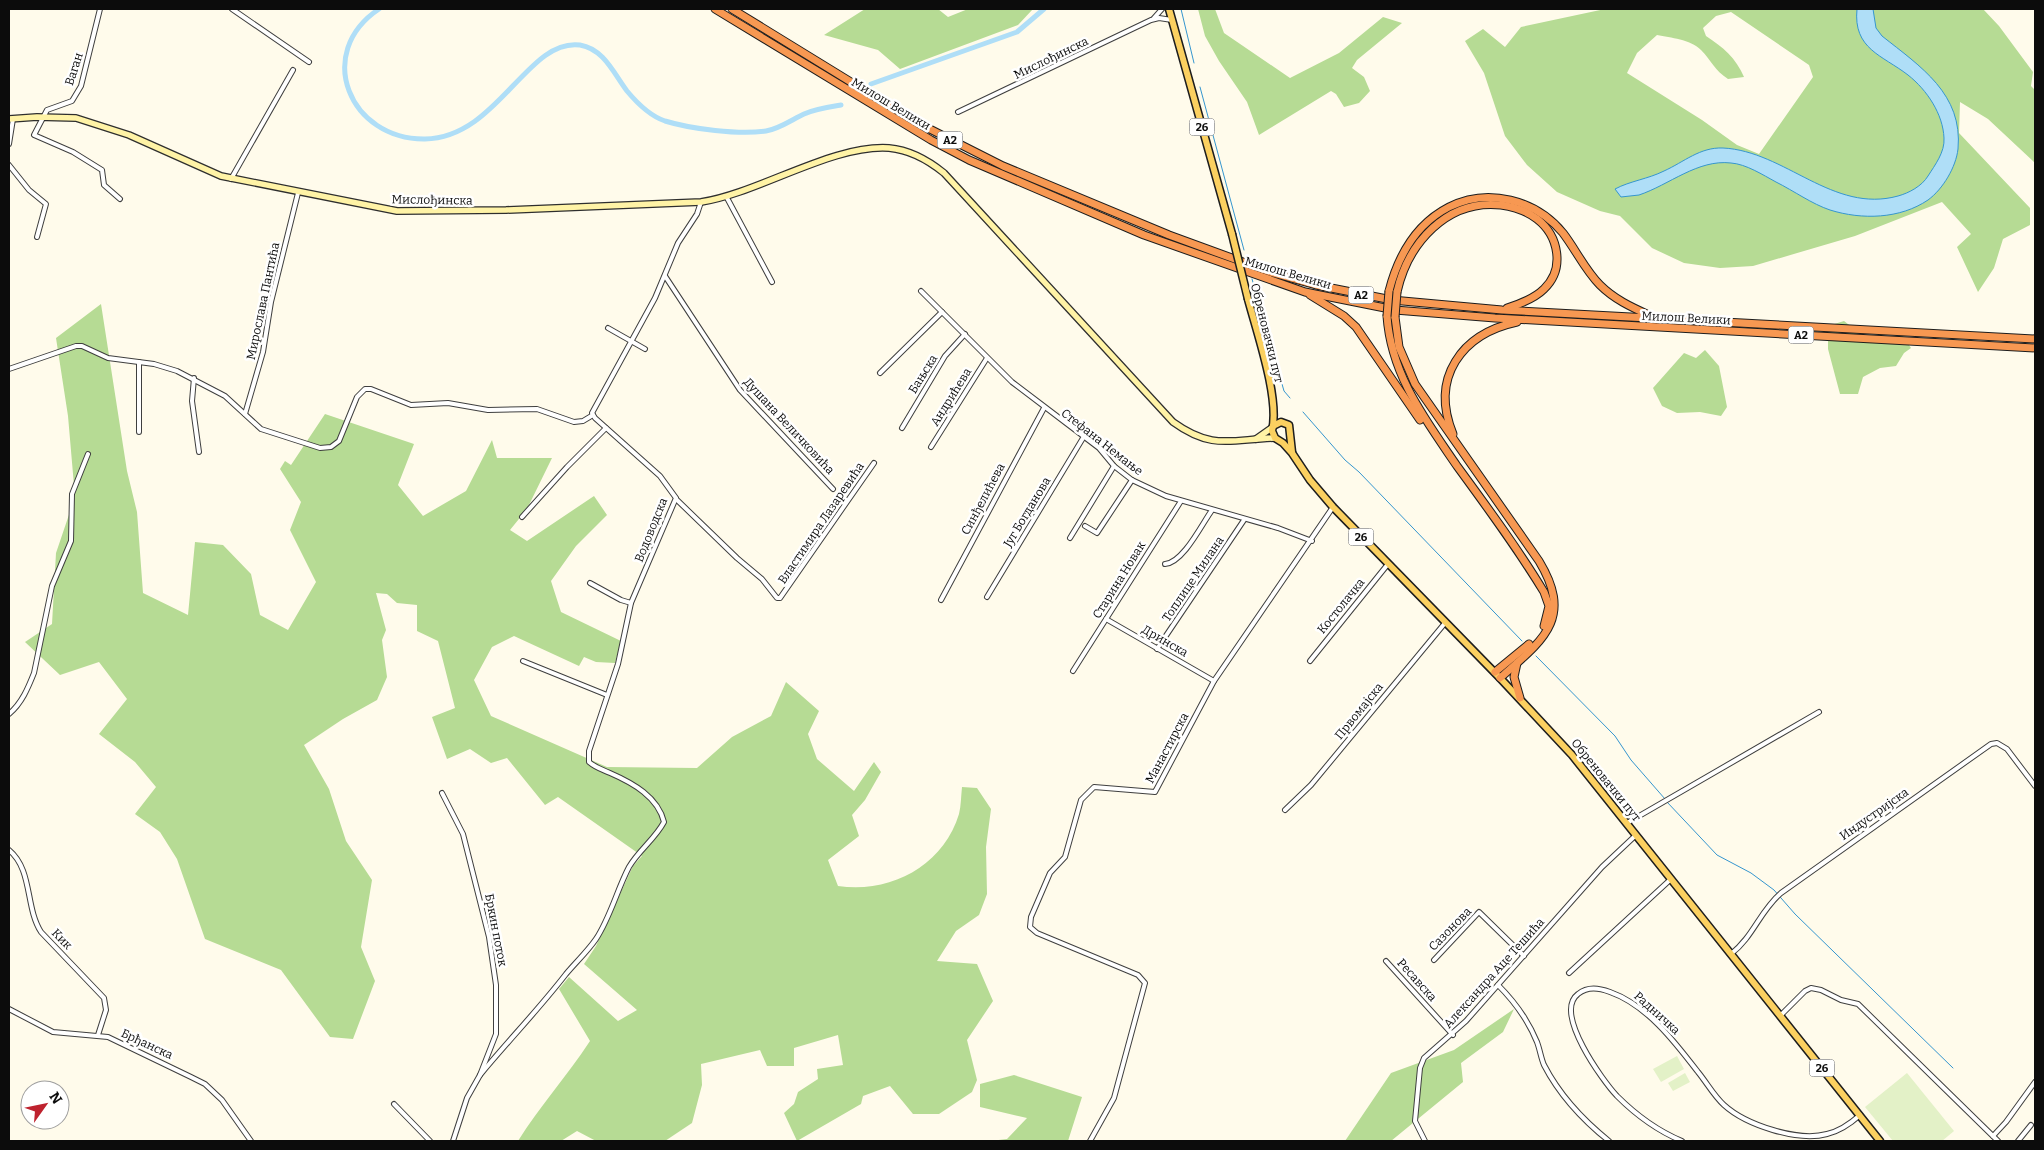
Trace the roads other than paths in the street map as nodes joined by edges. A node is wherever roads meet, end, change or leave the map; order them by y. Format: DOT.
graph roads {
  1 [pos="100,9"];
  2 [pos="232,9"];
  3 [pos="714,9"];
  4 [pos="732,9"];
  5 [pos="1162,9"];
  6 [pos="1169,9"];
  7 [pos="1151,20"];
  8 [pos="1172,20"];
  9 [pos="308,62"];
  10 [pos="293,70"];
  11 [pos="958,112"];
  12 [pos="43,117"];
  13 [pos="11,119"];
  14 [pos="9,144"];
  15 [pos="9,165"];
  16 [pos="231,179"];
  17 [pos="298,193"];
  18 [pos="726,196"];
  19 [pos="120,199"];
  20 [pos="701,202"];
  21 [pos="37,237"];
  22 [pos="665,276"];
  23 [pos="772,282"];
  24 [pos="920,291"];
  25 [pos="1393,291"];
  26 [pos="1305,292"];
  27 [pos="1502,310"];
  28 [pos="942,312"];
  29 [pos="1654,318"];
  30 [pos="1525,320"];
  31 [pos="608,328"];
  32 [pos="965,334"];
  33 [pos="2035,338"];
  34 [pos="632,340"];
  35 [pos="2035,348"];
  36 [pos="645,349"];
  37 [pos="987,358"];
  38 [pos="139,362"];
  39 [pos="9,369"];
  40 [pos="880,373"];
  41 [pos="194,378"];
  42 [pos="1272,401"];
  43 [pos="1044,408"];
  44 [pos="245,414"];
  45 [pos="593,415"];
  46 [pos="1283,422"];
  47 [pos="1274,426"];
  48 [pos="606,428"];
  49 [pos="902,428"];
  50 [pos="139,432"];
  51 [pos="1291,435"];
  52 [pos="1437,436"];
  53 [pos="1083,438"];
  54 [pos="1278,440"];
  55 [pos="1250,442"];
  56 [pos="931,447"];
  57 [pos="1460,448"];
  58 [pos="199,452"];
  59 [pos="1292,453"];
  60 [pos="88,454"];
  61 [pos="1113,457"];
  62 [pos="1109,460"];
  63 [pos="874,463"];
  64 [pos="1114,466"];
  65 [pos="1132,480"];
  66 [pos="833,489"];
  67 [pos="676,500"];
  68 [pos="1181,500"];
  69 [pos="1333,507"];
  70 [pos="1212,510"];
  71 [pos="522,517"];
  72 [pos="1244,520"];
  73 [pos="1085,526"];
  74 [pos="1070,538"];
  75 [pos="1312,541"];
  76 [pos="1165,564"];
  77 [pos="1388,564"];
  78 [pos="590,583"];
  79 [pos="987,597"];
  80 [pos="941,600"];
  81 [pos="631,603"];
  82 [pos="1106,620"];
  83 [pos="1445,623"];
  84 [pos="1157,649"];
  85 [pos="523,661"];
  86 [pos="1310,661"];
  87 [pos="1517,662"];
  88 [pos="1073,671"];
  89 [pos="1498,675"];
  90 [pos="1214,681"];
  91 [pos="607,695"];
  92 [pos="1520,698"];
  93 [pos="1818,712"];
  94 [pos="9,714"];
  95 [pos="2035,786"];
  96 [pos="442,793"];
  97 [pos="1285,810"];
  98 [pos="1627,823"];
  99 [pos="1636,835"];
  100 [pos="649,841"];
  101 [pos="9,850"];
  102 [pos="1671,879"];
  103 [pos="1731,954"];
  104 [pos="1524,956"];
  105 [pos="1434,960"];
  106 [pos="1386,961"];
  107 [pos="1569,973"];
  108 [pos="1498,985"];
  109 [pos="9,1009"];
  110 [pos="1780,1016"];
  111 [pos="98,1035"];
  112 [pos="1453,1035"];
  113 [pos="480,1075"];
  114 [pos="2035,1082"];
  115 [pos="394,1104"];
  116 [pos="1860,1115"];
  117 [pos="2031,1125"];
  118 [pos="1796,1134"];
  119 [pos="1993,1136"];
  120 [pos="251,1141"];
  121 [pos="430,1141"];
  122 [pos="453,1141"];
  123 [pos="1090,1141"];
  124 [pos="1426,1141"];
  125 [pos="1608,1141"];
  126 [pos="1682,1141"];
  127 [pos="1794,1141"];
  128 [pos="1880,1141"];
  129 [pos="1998,1141"];
  130 [pos="2018,1141"];
  1 -- 12 [label="street, Ваган"];
  2 -- 9 [label="street"];
  3 -- 26 [label="highway, Милош Велики / A2"];
  4 -- 27 [label="highway, Милош Велики / A2"];
  5 -- 7 [label="street, Мислођинска"];
  6 -- 8 [label="main road, Обреновачки пут / 26"];
  7 -- 8 [label="street, Мислођинска"];
  7 -- 11 [label="street, Мислођинска"];
  8 -- 42 [label="main road, Обреновачки пут / 26, bridge"];
  10 -- 16 [label="street"];
  12 -- 13 [label="main road, Мислођинска"];
  12 -- 16 [label="main road, Мислођинска"];
  12 -- 19 [label="street"];
  13 -- 14 [label="street"];
  15 -- 21 [label="street"];
  16 -- 17 [label="main road, Мислођинска"];
  17 -- 20 [label="main road, Мислођинска"];
  17 -- 44 [label="street, Мирослава Пантића"];
  18 -- 20 [label="main road, Мислођинска"];
  18 -- 23 [label="street"];
  18 -- 55 [label="main road, Мислођинска"];
  20 -- 22 [label="street"];
  22 -- 34 [label="street"];
  22 -- 66 [label="street, Душана Величковића"];
  24 -- 28 [label="street, Стефана Немање"];
  25 -- 27 [label="highway"];
  25 -- 29 [label="highway"];
  25 -- 52 [label="highway, bridge"];
  25 -- 57 [label="highway, bridge"];
  26 -- 30 [label="highway, Милош Велики / A2"];
  26 -- 52 [label="highway"];
  27 -- 29 [label="highway, Милош Велики / A2"];
  28 -- 32 [label="street, Стефана Немање"];
  28 -- 40 [label="street"];
  29 -- 33 [label="highway, Милош Велики / A2"];
  30 -- 35 [label="highway, Милош Велики / A2"];
  30 -- 57 [label="highway"];
  31 -- 34 [label="street"];
  32 -- 37 [label="street, Стефана Немање"];
  32 -- 49 [label="street, Бањска"];
  34 -- 36 [label="street"];
  34 -- 45 [label="street"];
  37 -- 43 [label="street, Стефана Немање"];
  37 -- 56 [label="street, Андрићева"];
  38 -- 39 [label="street"];
  38 -- 41 [label="street"];
  38 -- 50 [label="street"];
  41 -- 44 [label="street"];
  41 -- 58 [label="street"];
  42 -- 46 [label="main road, Обреновачки пут / 26"];
  42 -- 47 [label="main road, Обреновачки пут / 26"];
  43 -- 53 [label="street, Стефана Немање"];
  43 -- 80 [label="street, Синђелићева"];
  44 -- 45 [label="street"];
  45 -- 48 [label="street, Водоводска"];
  46 -- 47 [label="main road"];
  46 -- 51 [label="main road, 26"];
  47 -- 54 [label="main road, 26"];
  47 -- 55 [label="main road"];
  48 -- 67 [label="street, Водоводска"];
  48 -- 71 [label="street"];
  51 -- 54 [label="main road"];
  51 -- 59 [label="main road, 26"];
  52 -- 89 [label="highway"];
  53 -- 62 [label="street, Стефана Немање"];
  53 -- 79 [label="street, Југ Богданова"];
  54 -- 55 [label="main road, Мислођинска"];
  54 -- 59 [label="main road, Обреновачки пут / 26"];
  57 -- 87 [label="highway"];
  59 -- 69 [label="main road, Обреновачки пут / 26"];
  60 -- 94 [label="street"];
  61 -- 62 [label="street"];
  62 -- 64 [label="street, Стефана Немање"];
  63 -- 67 [label="street, Властимира Лазаревића"];
  64 -- 65 [label="street, Стефана Немање"];
  64 -- 74 [label="street"];
  65 -- 68 [label="street, Стефана Немање"];
  65 -- 73 [label="street"];
  67 -- 81 [label="street, Водоводска"];
  68 -- 70 [label="street, Стефана Немање"];
  68 -- 82 [label="street, Старина Новак"];
  69 -- 75 [label="street, Манастирска"];
  69 -- 77 [label="main road, Обреновачки пут / 26"];
  70 -- 72 [label="street, Стефана Немање"];
  70 -- 76 [label="street"];
  72 -- 75 [label="street, Стефана Немање"];
  72 -- 84 [label="street, Топлице Милана"];
  75 -- 90 [label="street, Манастирска"];
  77 -- 83 [label="main road, Обреновачки пут / 26"];
  77 -- 86 [label="street, Костолачка"];
  78 -- 81 [label="street"];
  81 -- 91 [label="street, Водоводска"];
  82 -- 84 [label="street, Дринска"];
  82 -- 88 [label="street, Старина Новак"];
  83 -- 89 [label="main road, Обреновачки пут / 26"];
  83 -- 97 [label="street, Првомајска"];
  84 -- 90 [label="street, Дринска"];
  85 -- 91 [label="street"];
  87 -- 89 [label="highway"];
  87 -- 92 [label="highway"];
  89 -- 92 [label="main road, Обреновачки пут / 26"];
  90 -- 123 [label="street, Манастирска"];
  91 -- 100 [label="street, Водоводска"];
  92 -- 98 [label="main road, Обреновачки пут / 26"];
  93 -- 98 [label="street"];
  95 -- 103 [label="street, Индустријска"];
  96 -- 113 [label="street, Бркин поток"];
  98 -- 99 [label="main road, Обреновачки пут / 26"];
  99 -- 102 [label="main road, Обреновачки пут / 26"];
  99 -- 104 [label="street, Александра Аце Тешића"];
  100 -- 113 [label="street, Бркин поток"];
  101 -- 111 [label="street, Кик"];
  102 -- 103 [label="main road, Обреновачки пут / 26"];
  102 -- 107 [label="street"];
  103 -- 110 [label="main road, Обреновачки пут / 26"];
  104 -- 105 [label="street, Сазонова"];
  104 -- 108 [label="street, Александра Аце Тешића"];
  106 -- 112 [label="street, Ресавска"];
  108 -- 112 [label="street, Александра Аце Тешића"];
  108 -- 125 [label="street"];
  109 -- 111 [label="street, Брђанска"];
  110 -- 116 [label="main road, Обреновачки пут / 26"];
  110 -- 119 [label="street"];
  111 -- 120 [label="street, Брђанска"];
  112 -- 124 [label="street, Александра Аце Тешића"];
  113 -- 122 [label="street, Бркин поток"];
  114 -- 119 [label="street"];
  115 -- 121 [label="street"];
  116 -- 118 [label="street, Радничка"];
  116 -- 128 [label="main road, Обреновачки пут / 26"];
  117 -- 130 [label="street"];
  118 -- 126 [label="street, Радничка"];
  118 -- 127 [label="street"];
  119 -- 129 [label="street"];
}
